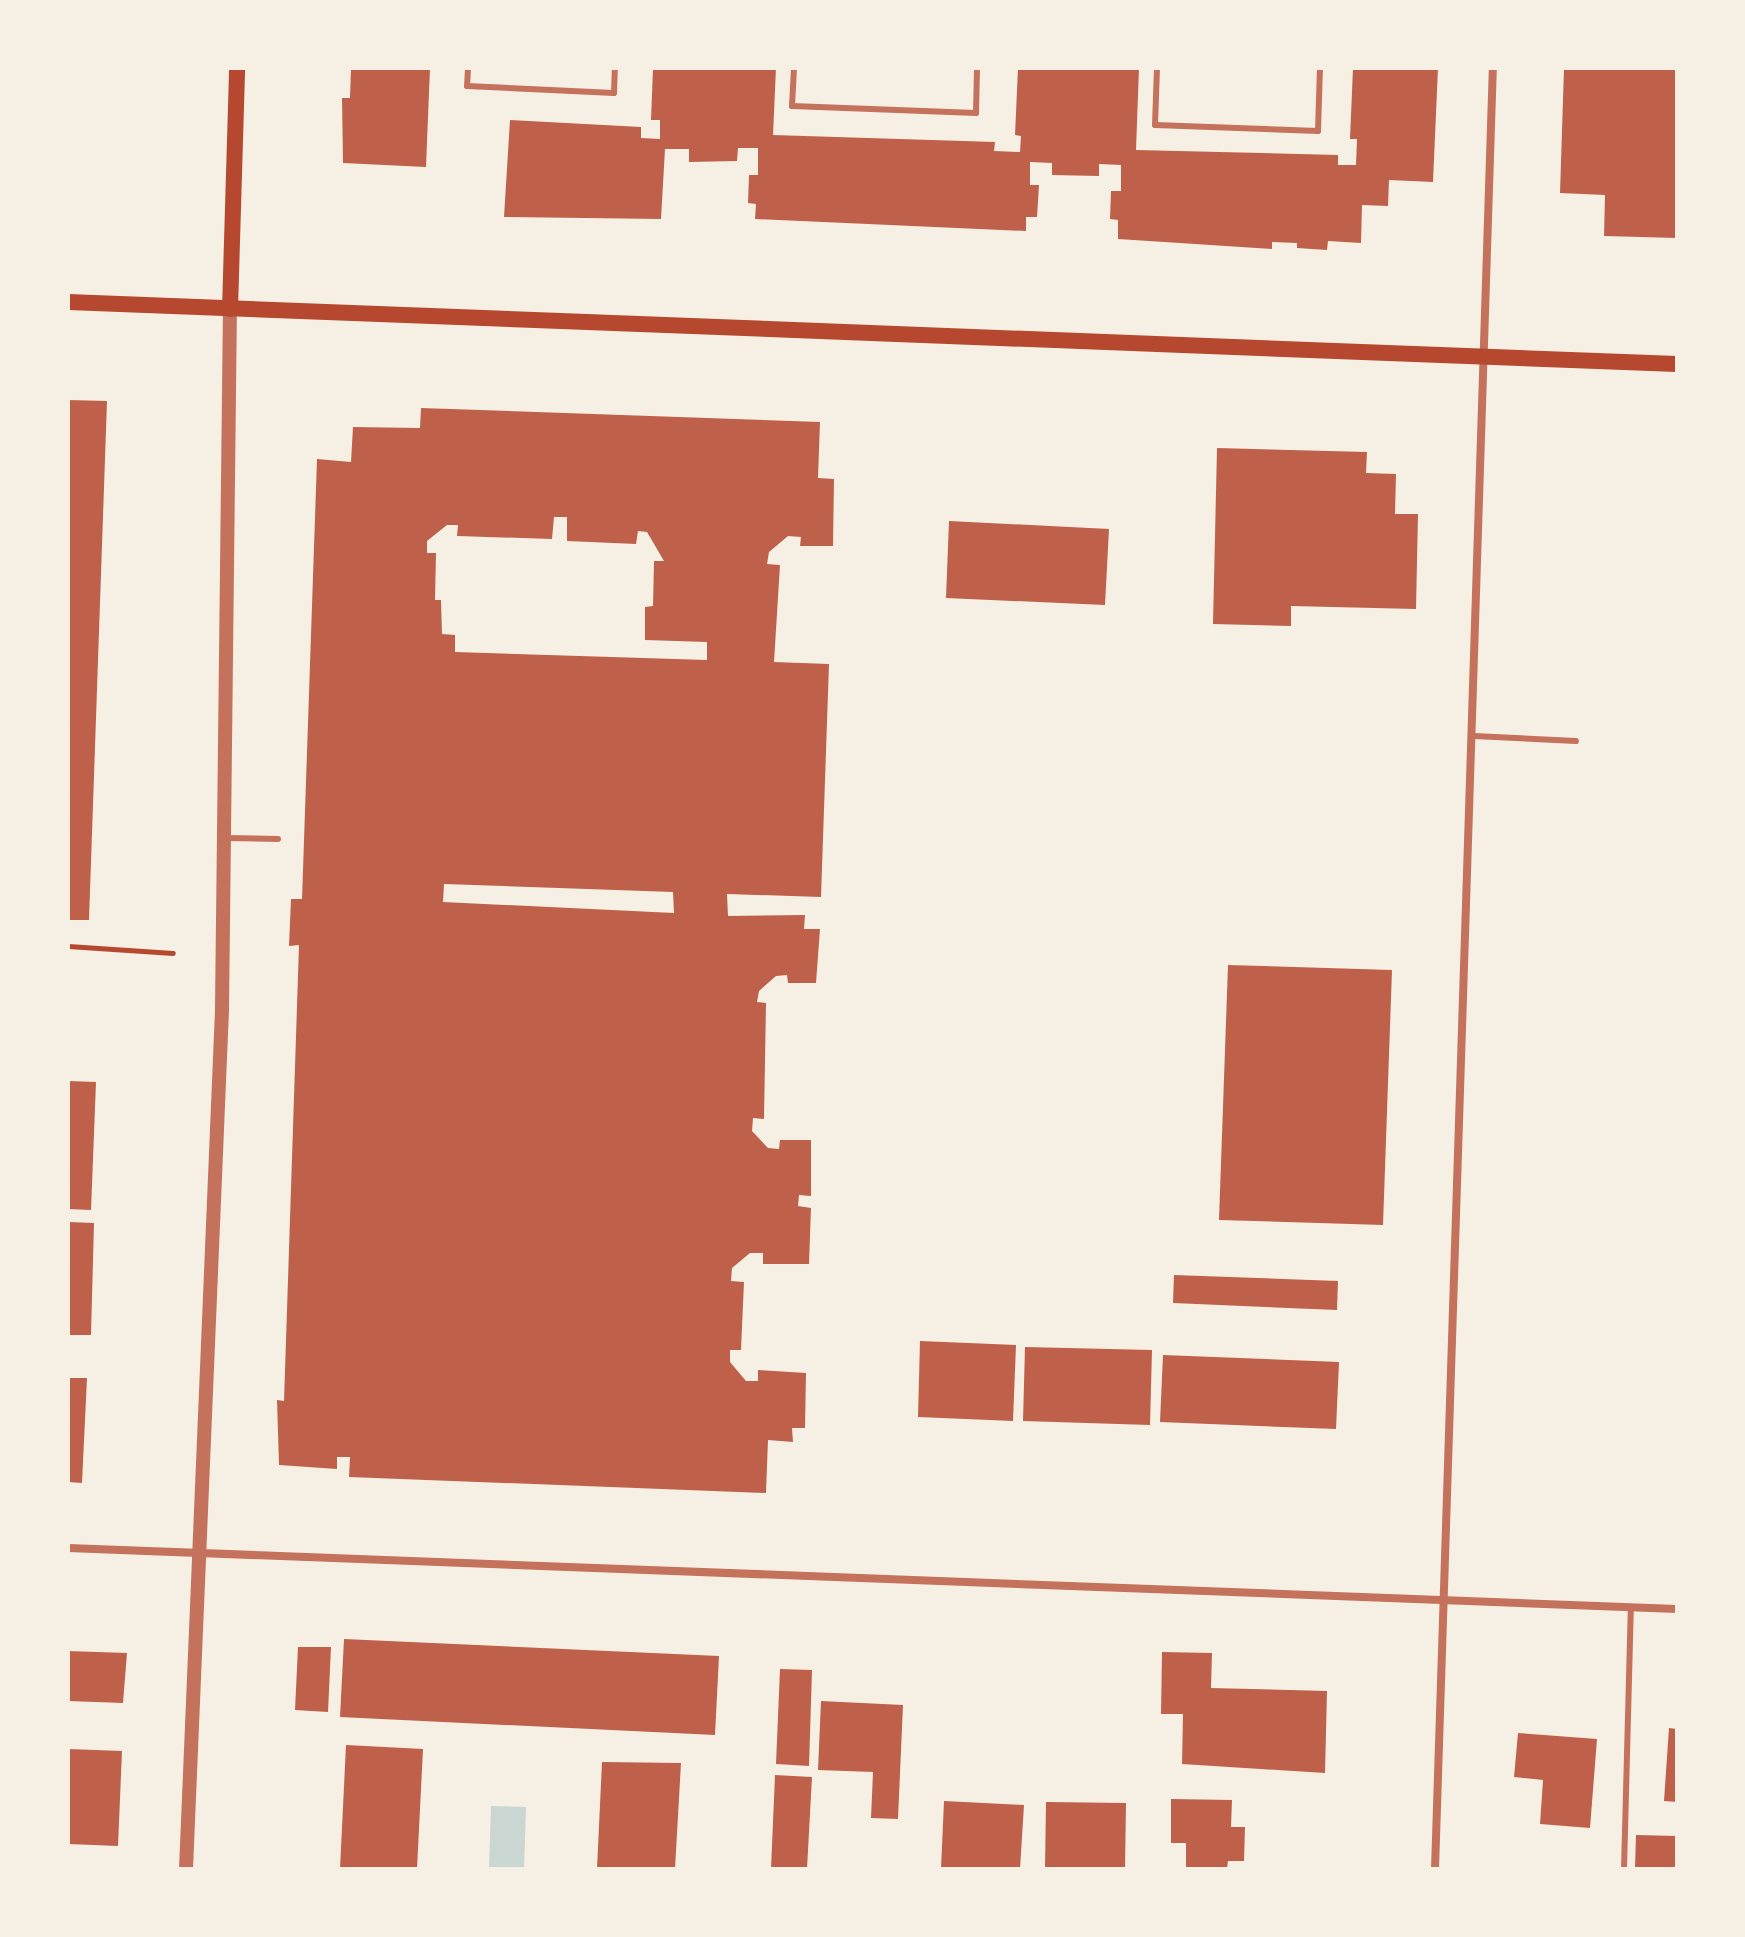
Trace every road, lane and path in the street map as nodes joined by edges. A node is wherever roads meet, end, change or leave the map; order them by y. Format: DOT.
graph roads {
  1 [pos="237,68"];
  2 [pos="468,68"];
  3 [pos="615,68"];
  4 [pos="794,68"];
  5 [pos="977,68"];
  6 [pos="1157,68"];
  7 [pos="1320,68"];
  8 [pos="1493,68"];
  9 [pos="68,302"];
  10 [pos="230,309"];
  11 [pos="1485,356"];
  12 [pos="1677,364"];
  13 [pos="1474,736"];
  14 [pos="1576,741"];
  15 [pos="225,838"];
  16 [pos="278,839"];
  17 [pos="68,946"];
  18 [pos="173,953"];
  19 [pos="68,1548"];
  20 [pos="198,1552"];
  21 [pos="1445,1599"];
  22 [pos="1631,1607"];
  23 [pos="1677,1609"];
  24 [pos="186,1869"];
  25 [pos="1435,1869"];
  26 [pos="1624,1869"];
  1 -- 10 [label="main road"];
  2 -- 3 [label="lane"];
  4 -- 5 [label="lane"];
  6 -- 7 [label="lane"];
  8 -- 11 [label="street"];
  9 -- 10 [label="main road"];
  10 -- 11 [label="main road"];
  10 -- 15 [label="street"];
  11 -- 12 [label="main road"];
  11 -- 13 [label="street"];
  13 -- 14 [label="lane"];
  13 -- 21 [label="street"];
  15 -- 16 [label="lane"];
  15 -- 20 [label="street"];
  17 -- 18 [label="path"];
  19 -- 20 [label="street"];
  20 -- 21 [label="street"];
  20 -- 24 [label="street"];
  21 -- 22 [label="street"];
  21 -- 25 [label="street"];
  22 -- 23 [label="street"];
  22 -- 26 [label="lane"];
}
